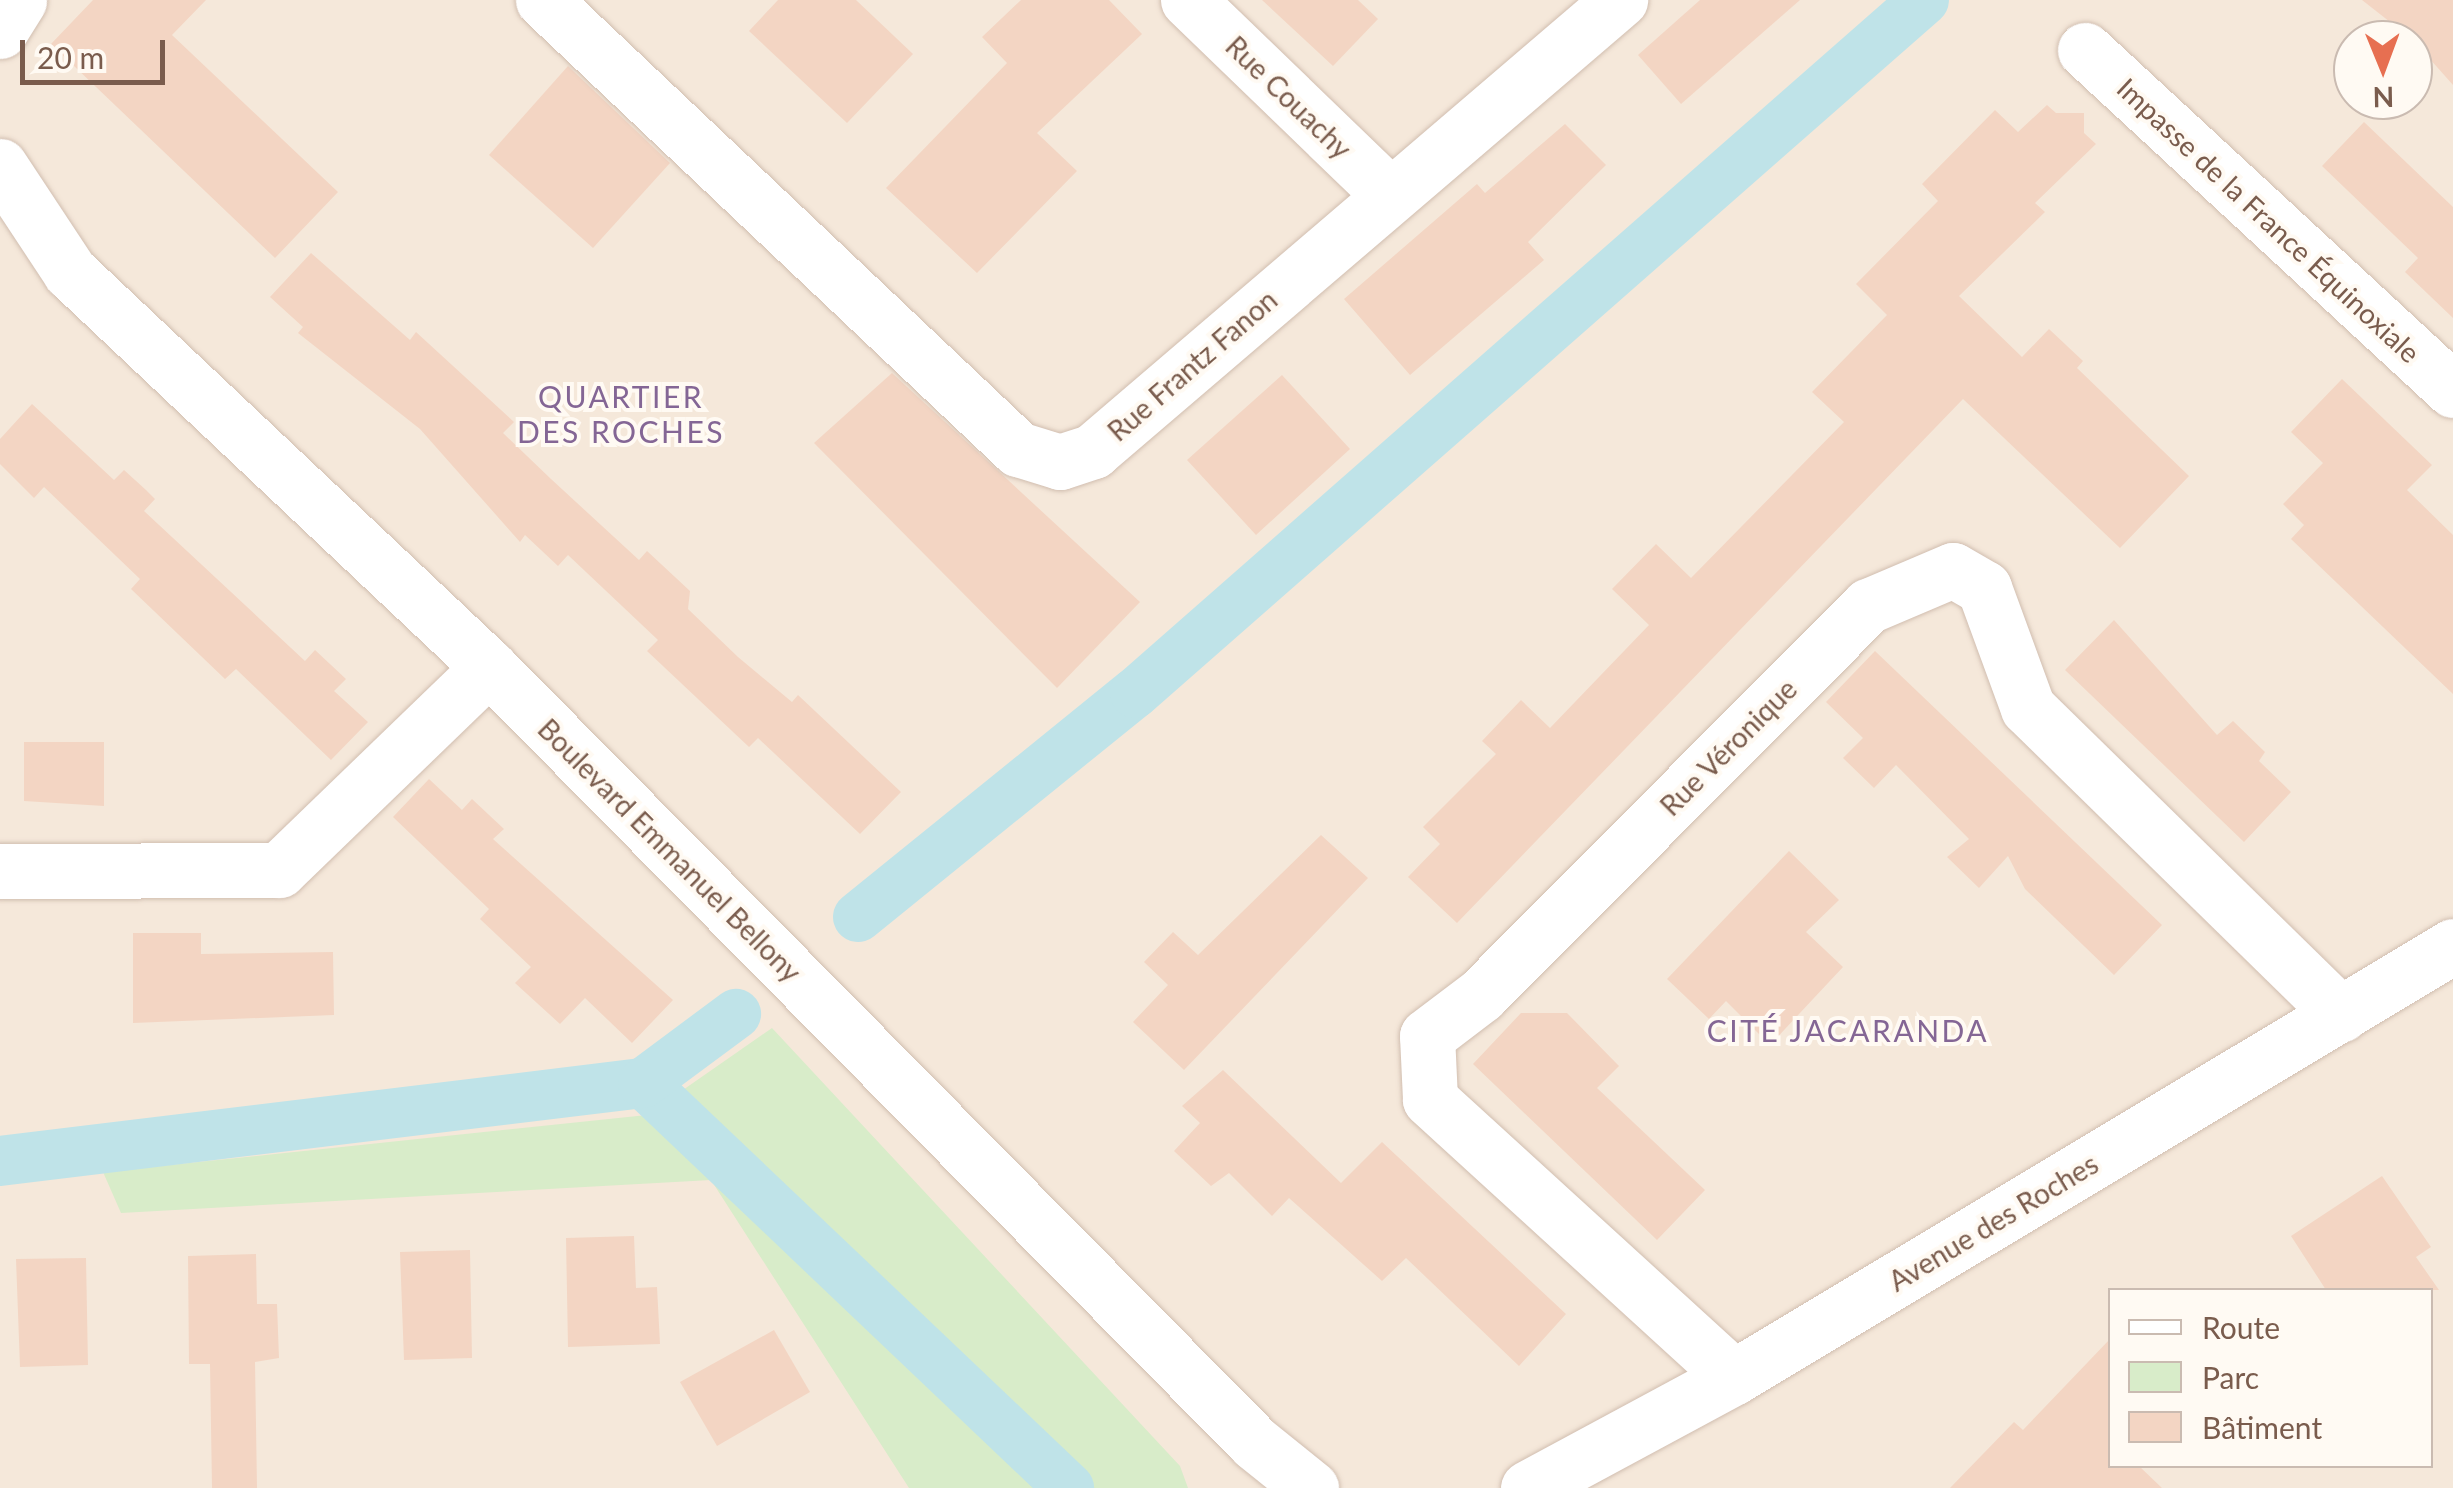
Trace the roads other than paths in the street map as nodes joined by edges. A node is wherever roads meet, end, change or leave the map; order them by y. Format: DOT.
graph roads {
  1 [pos="19,0"];
  2 [pos="543,0"];
  3 [pos="1188,0"];
  4 [pos="1620,0"];
  5 [pos="0,32"];
  6 [pos="2085,50"];
  7 [pos="0,166"];
  8 [pos="1389,194"];
  9 [pos="0,239"];
  10 [pos="70,272"];
  11 [pos="2453,390"];
  12 [pos="489,667"];
  13 [pos="0,872"];
  14 [pos="2453,946"];
  15 [pos="2341,1014"];
  16 [pos="1734,1377"];
  17 [pos="1262,1466"];
  18 [pos="1550,1482"];
  19 [pos="1312,1488"];
  1 -- 5 [label="street"];
  2 -- 8 [label="street, Rue Frantz Fanon"];
  3 -- 8 [label="street, Rue Couachy"];
  4 -- 8 [label="street, Rue Frantz Fanon"];
  6 -- 11 [label="street, Impasse de la France Équinoxiale"];
  7 -- 10 [label="street, Boulevard Emmanuel Bellony"];
  9 -- 10 [label="street, Boulevard Emmanuel Bellony"];
  10 -- 12 [label="street, Boulevard Emmanuel Bellony"];
  12 -- 13 [label="street"];
  12 -- 17 [label="street, Boulevard Emmanuel Bellony"];
  14 -- 15 [label="street, Avenue des Roches"];
  15 -- 16 [label="street, Avenue des Roches"];
  15 -- 16 [label="street, Rue Véronique"];
  16 -- 18 [label="street, Avenue des Roches"];
  17 -- 19 [label="street, Boulevard Emmanuel Bellony"];
}
